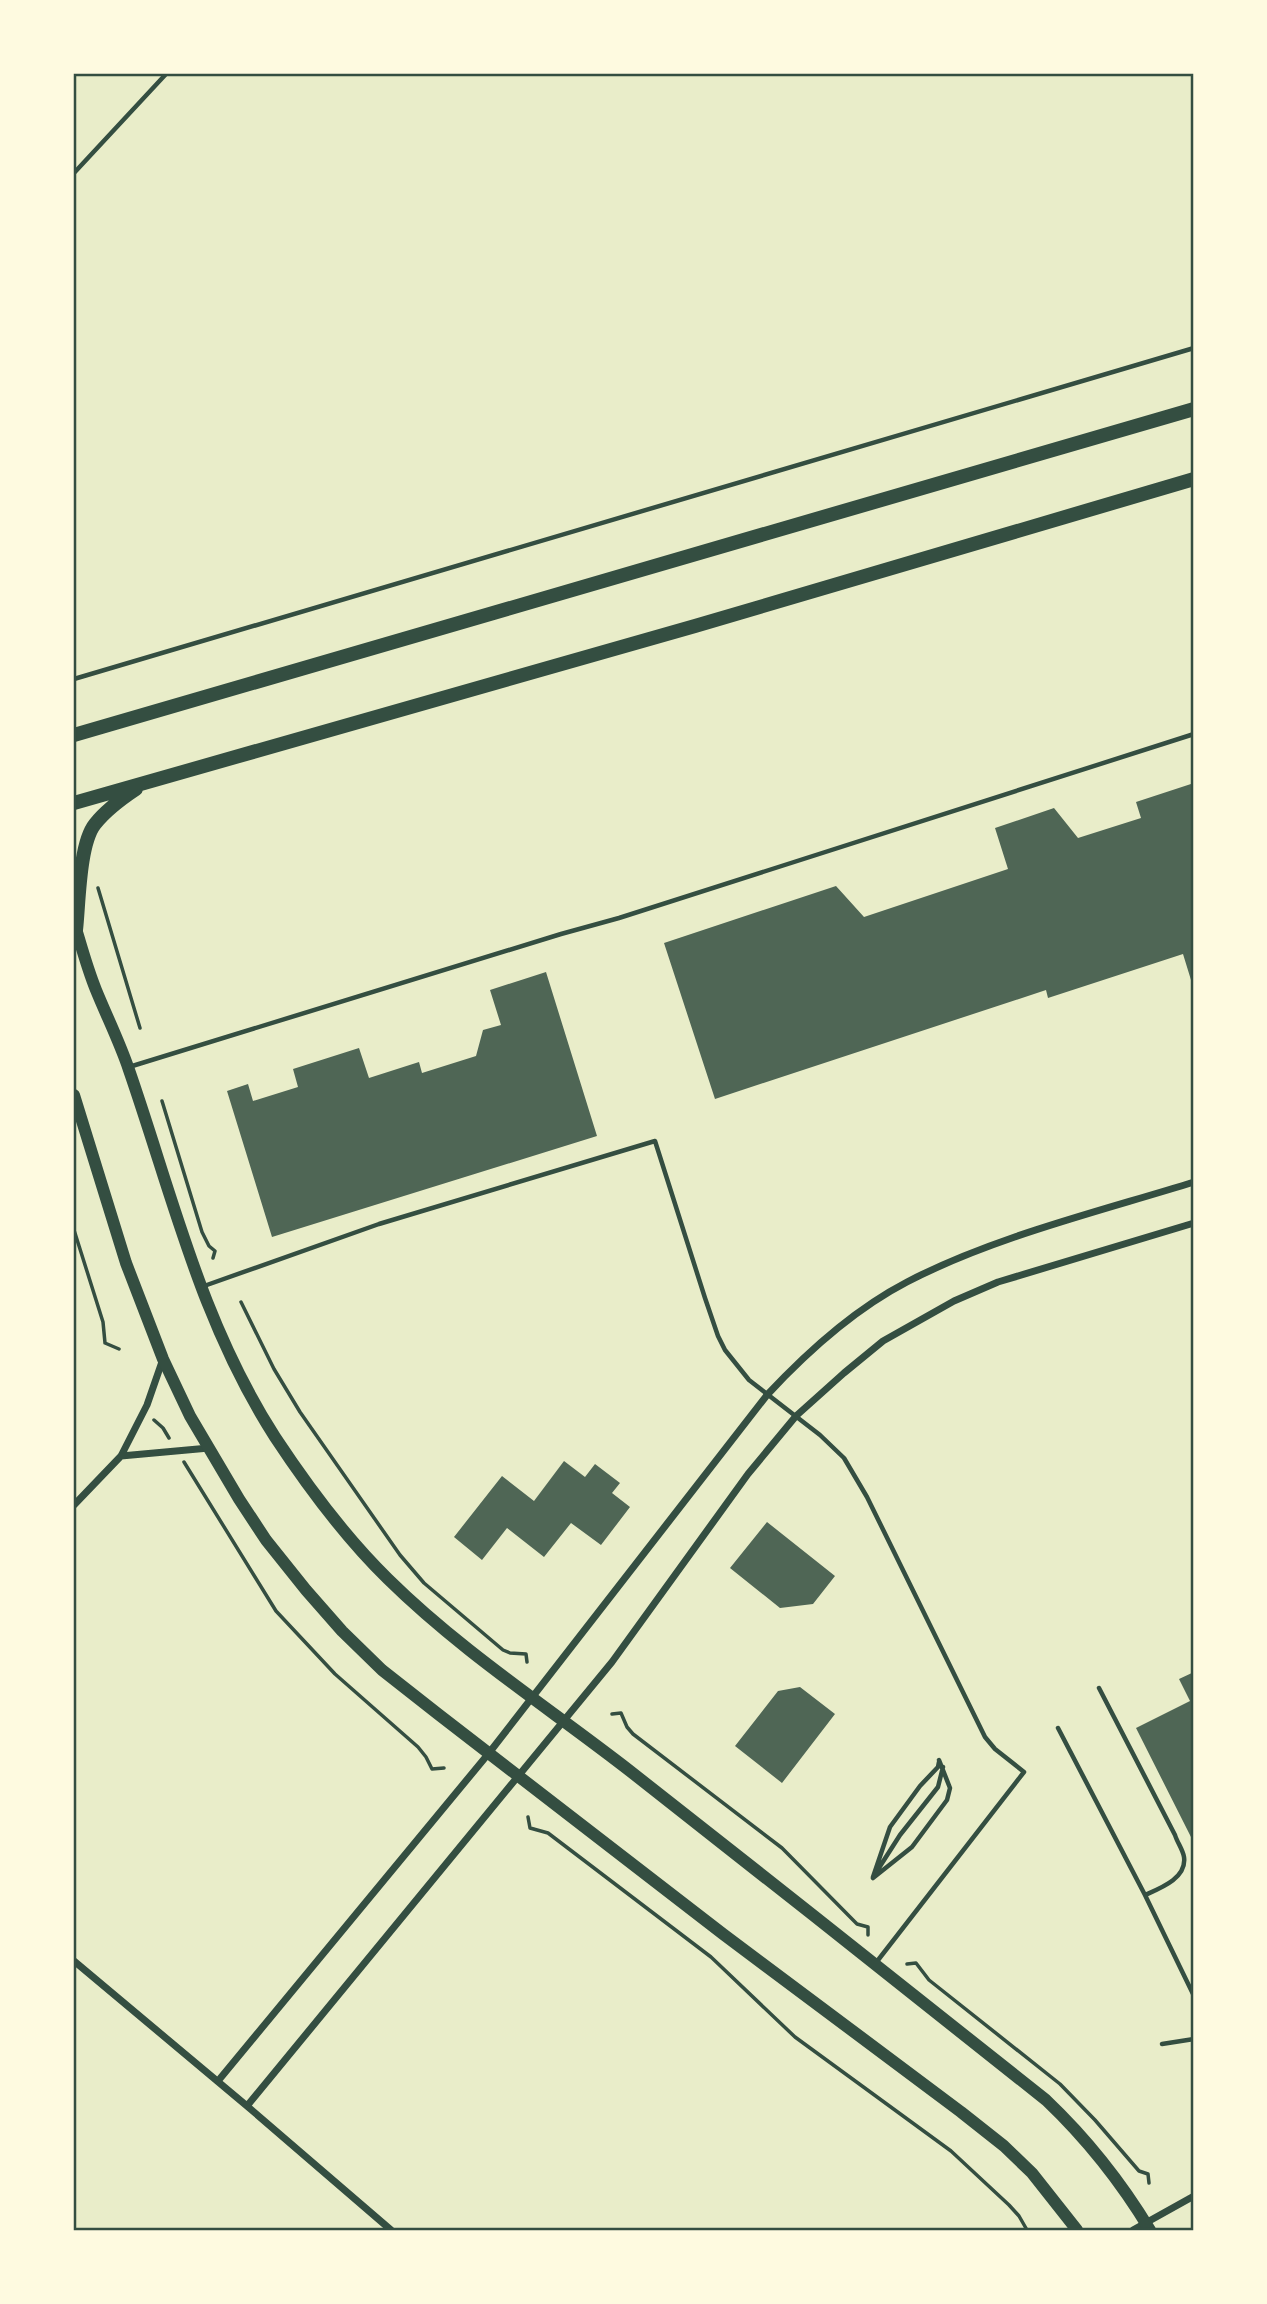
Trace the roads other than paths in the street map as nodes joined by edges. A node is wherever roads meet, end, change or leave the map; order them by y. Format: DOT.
graph roads {
  1 [pos="166,74"];
  2 [pos="74,173"];
  3 [pos="1194,348"];
  4 [pos="1194,409"];
  5 [pos="1194,479"];
  6 [pos="74,679"];
  7 [pos="1194,734"];
  8 [pos="74,735"];
  9 [pos="143,783"];
  10 [pos="74,803"];
  11 [pos="75,926"];
  12 [pos="129,1068"];
  13 [pos="74,1095"];
  14 [pos="1194,1181"];
  15 [pos="1194,1223"];
  16 [pos="200,1288"];
  17 [pos="163,1359"];
  18 [pos="767,1395"];
  19 [pos="796,1416"];
  20 [pos="209,1448"];
  21 [pos="121,1456"];
  22 [pos="74,1505"];
  23 [pos="1099,1688"];
  24 [pos="532,1696"];
  25 [pos="564,1720"];
  26 [pos="1058,1728"];
  27 [pos="489,1753"];
  28 [pos="943,1767"];
  29 [pos="519,1776"];
  30 [pos="873,1878"];
  31 [pos="1145,1895"];
  32 [pos="74,1961"];
  33 [pos="875,1964"];
  34 [pos="1194,1996"];
  35 [pos="1194,2039"];
  36 [pos="1162,2044"];
  37 [pos="218,2081"];
  38 [pos="247,2106"];
  39 [pos="1194,2196"];
  40 [pos="1148,2227"];
  41 [pos="391,2231"];
  42 [pos="1077,2231"];
  43 [pos="1133,2231"];
  1 -- 2 [label="lane"];
  3 -- 6 [label="lane"];
  4 -- 8 [label="main road"];
  5 -- 9 [label="main road"];
  7 -- 12 [label="lane"];
  9 -- 10 [label="main road"];
  9 -- 11 [label="main road"];
  11 -- 12 [label="street"];
  12 -- 16 [label="street"];
  13 -- 17 [label="street"];
  14 -- 18 [label="street"];
  15 -- 19 [label="street"];
  16 -- 18 [label="lane"];
  16 -- 24 [label="street"];
  17 -- 20 [label="street"];
  17 -- 21 [label="street"];
  18 -- 19 [label="lane"];
  18 -- 24 [label="street"];
  19 -- 25 [label="street"];
  19 -- 33 [label="lane"];
  20 -- 21 [label="street"];
  20 -- 27 [label="street"];
  21 -- 22 [label="street"];
  23 -- 31 [label="lane"];
  24 -- 25 [label="street"];
  24 -- 27 [label="street"];
  25 -- 29 [label="street"];
  25 -- 33 [label="street"];
  26 -- 31 [label="lane"];
  27 -- 29 [label="street"];
  27 -- 37 [label="street"];
  28 -- 30 [label="lane"];
  28 -- 30 [label="lane"];
  28 -- 30 [label="lane"];
  29 -- 38 [label="street"];
  29 -- 42 [label="street"];
  31 -- 34 [label="lane"];
  32 -- 37 [label="street"];
  33 -- 40 [label="street"];
  35 -- 36 [label="lane"];
  37 -- 38 [label="street"];
  38 -- 41 [label="street"];
  39 -- 40 [label="street"];
  40 -- 43 [label="street"];
}
